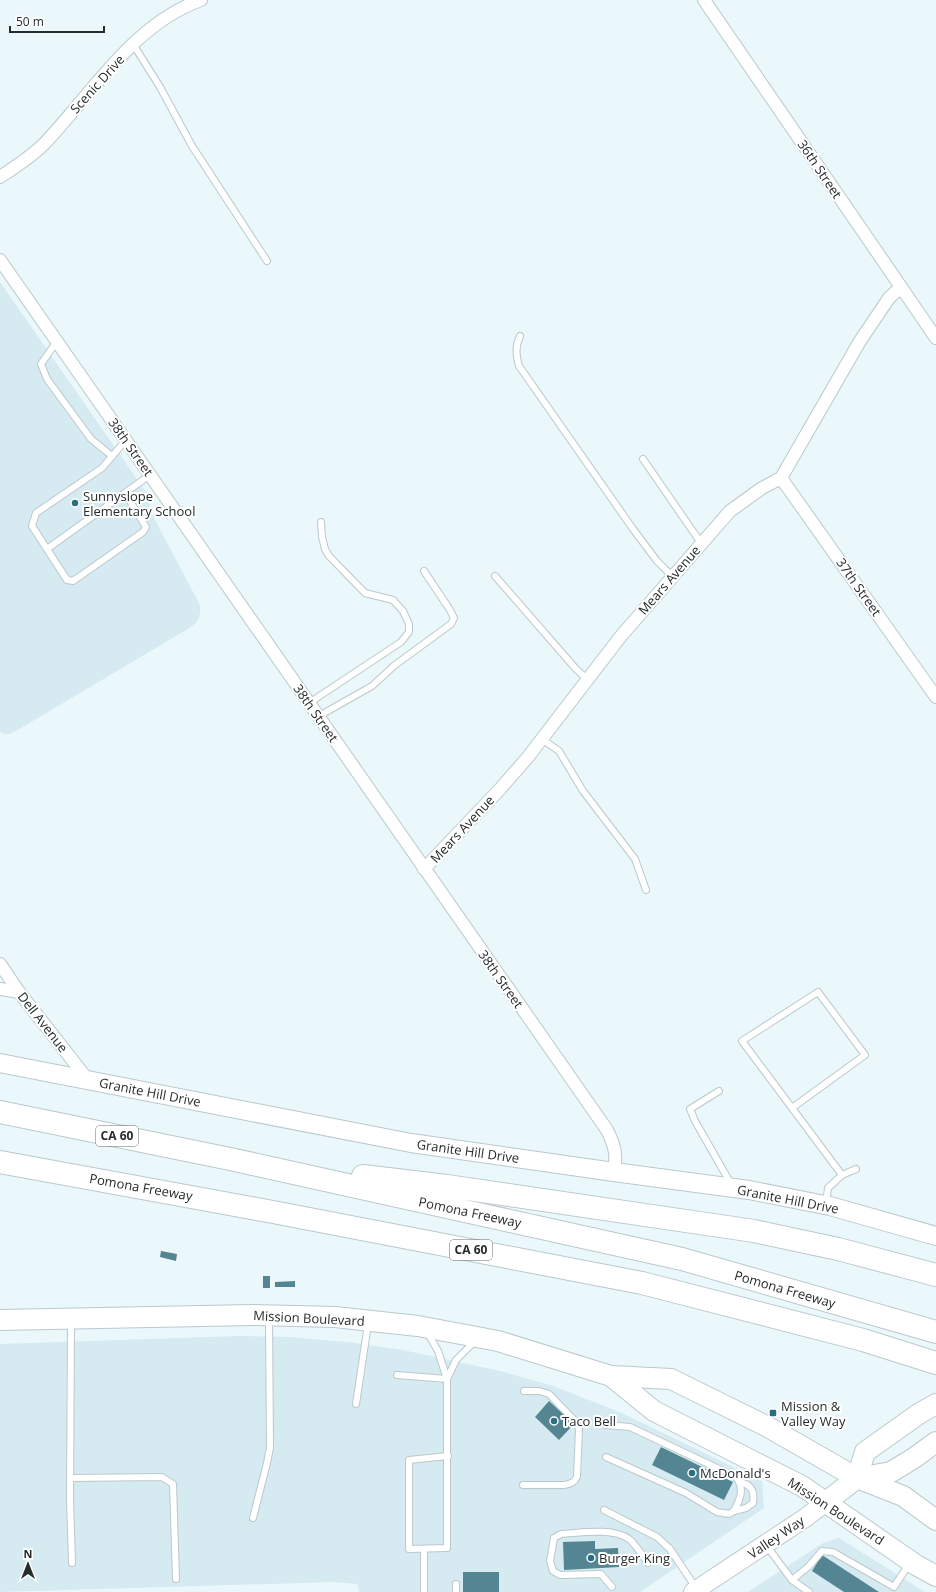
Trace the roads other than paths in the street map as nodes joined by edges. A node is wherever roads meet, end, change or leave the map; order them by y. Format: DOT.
graph roads {
  1 [pos="201,0"];
  2 [pos="704,0"];
  3 [pos="133,44"];
  4 [pos="0,176"];
  5 [pos="0,260"];
  6 [pos="267,261"];
  7 [pos="901,287"];
  8 [pos="520,336"];
  9 [pos="936,338"];
  10 [pos="57,341"];
  11 [pos="126,440"];
  12 [pos="112,456"];
  13 [pos="643,459"];
  14 [pos="150,475"];
  15 [pos="782,478"];
  16 [pos="125,493"];
  17 [pos="321,522"];
  18 [pos="701,543"];
  19 [pos="47,550"];
  20 [pos="424,571"];
  21 [pos="495,576"];
  22 [pos="672,576"];
  23 [pos="587,680"];
  24 [pos="936,697"];
  25 [pos="309,703"];
  26 [pos="319,716"];
  27 [pos="542,739"];
  28 [pos="424,869"];
  29 [pos="646,890"];
  30 [pos="0,964"];
  31 [pos="0,988"];
  32 [pos="19,992"];
  33 [pos="0,1063"];
  34 [pos="88,1080"];
  35 [pos="720,1091"];
  36 [pos="792,1108"];
  37 [pos="0,1112"];
  38 [pos="235,1160"];
  39 [pos="0,1162"];
  40 [pos="856,1169"];
  41 [pos="614,1172"];
  42 [pos="842,1175"];
  43 [pos="733,1187"];
  44 [pos="826,1205"];
  45 [pos="936,1236"];
  46 [pos="936,1275"];
  47 [pos="269,1315"];
  48 [pos="71,1318"];
  49 [pos="0,1320"];
  50 [pos="368,1321"];
  51 [pos="425,1327"];
  52 [pos="936,1332"];
  53 [pos="480,1338"];
  54 [pos="936,1363"];
  55 [pos="397,1375"];
  56 [pos="611,1376"];
  57 [pos="447,1379"];
  58 [pos="524,1391"];
  59 [pos="356,1404"];
  60 [pos="936,1404"];
  61 [pos="606,1425"];
  62 [pos="936,1442"];
  63 [pos="448,1456"];
  64 [pos="606,1457"];
  65 [pos="70,1478"];
  66 [pos="857,1478"];
  67 [pos="740,1482"];
  68 [pos="524,1485"];
  69 [pos="826,1502"];
  70 [pos="604,1510"];
  71 [pos="734,1511"];
  72 [pos="253,1518"];
  73 [pos="936,1520"];
  74 [pos="765,1544"];
  75 [pos="424,1549"];
  76 [pos="911,1561"];
  77 [pos="72,1563"];
  78 [pos="648,1564"];
  79 [pos="936,1576"];
  80 [pos="176,1579"];
  81 [pos="792,1580"];
  82 [pos="456,1584"];
  83 [pos="612,1587"];
  84 [pos="895,1590"];
  85 [pos="695,1591"];
  86 [pos="424,1592"];
  87 [pos="456,1592"];
  88 [pos="809,1592"];
  1 -- 3 [label="street, Scenic Drive"];
  2 -- 7 [label="street, 36th Street"];
  3 -- 4 [label="street, Scenic Drive"];
  3 -- 6 [label="lane"];
  5 -- 10 [label="street, 38th Street"];
  7 -- 9 [label="street, 36th Street"];
  7 -- 15 [label="street"];
  8 -- 22 [label="lane"];
  10 -- 11 [label="street, 38th Street"];
  10 -- 12 [label="lane"];
  11 -- 12 [label="lane"];
  11 -- 14 [label="street, 38th Street"];
  12 -- 19 [label="lane"];
  13 -- 18 [label="lane"];
  14 -- 16 [label="lane"];
  14 -- 25 [label="street, 38th Street"];
  15 -- 18 [label="street, Mears Avenue"];
  15 -- 24 [label="street, 37th Street"];
  16 -- 19 [label="lane"];
  16 -- 19 [label="lane"];
  17 -- 25 [label="lane"];
  18 -- 22 [label="street, Mears Avenue"];
  20 -- 26 [label="lane"];
  21 -- 23 [label="lane"];
  22 -- 23 [label="street, Mears Avenue"];
  23 -- 27 [label="street, Mears Avenue"];
  25 -- 26 [label="street, 38th Street"];
  26 -- 28 [label="street, 38th Street"];
  27 -- 28 [label="street, Mears Avenue"];
  27 -- 29 [label="lane"];
  28 -- 41 [label="street, 38th Street"];
  30 -- 32 [label="street, Dell Avenue"];
  31 -- 32 [label="street"];
  32 -- 34 [label="street, Dell Avenue"];
  33 -- 34 [label="street, Granite Hill Drive"];
  34 -- 41 [label="street, Granite Hill Drive"];
  35 -- 43 [label="lane"];
  36 -- 36 [label="lane"];
  36 -- 42 [label="lane"];
  37 -- 38 [label="highway, Pomona Freeway / CA 60"];
  38 -- 46 [label="highway"];
  38 -- 52 [label="highway, Pomona Freeway / CA 60"];
  39 -- 54 [label="highway, Pomona Freeway / CA 60"];
  40 -- 42 [label="lane"];
  41 -- 43 [label="street, Granite Hill Drive"];
  42 -- 44 [label="lane"];
  43 -- 44 [label="street, Granite Hill Drive"];
  44 -- 45 [label="street, Granite Hill Drive"];
  47 -- 48 [label="main road, Mission Boulevard"];
  47 -- 50 [label="main road, Mission Boulevard"];
  47 -- 72 [label="lane"];
  48 -- 49 [label="main road, Mission Boulevard"];
  48 -- 65 [label="lane"];
  50 -- 51 [label="main road, Mission Boulevard"];
  50 -- 59 [label="lane"];
  51 -- 53 [label="main road, Mission Boulevard"];
  51 -- 57 [label="lane"];
  53 -- 56 [label="main road, Mission Boulevard"];
  53 -- 57 [label="lane"];
  55 -- 57 [label="lane"];
  56 -- 66 [label="main road, Mission Boulevard"];
  56 -- 69 [label="main road, Mission Boulevard"];
  57 -- 63 [label="lane"];
  58 -- 68 [label="lane"];
  60 -- 66 [label="main road"];
  61 -- 67 [label="lane"];
  62 -- 66 [label="main road, Valley Way"];
  63 -- 75 [label="lane"];
  63 -- 75 [label="lane"];
  64 -- 71 [label="lane"];
  65 -- 77 [label="lane"];
  65 -- 80 [label="lane"];
  66 -- 69 [label="main road, Valley Way"];
  66 -- 73 [label="main road, Mission Boulevard"];
  67 -- 71 [label="lane"];
  67 -- 71 [label="lane"];
  69 -- 74 [label="street, Valley Way"];
  69 -- 76 [label="main road, Mission Boulevard"];
  70 -- 85 [label="lane"];
  74 -- 81 [label="lane"];
  74 -- 85 [label="street, Valley Way"];
  75 -- 86 [label="lane"];
  76 -- 79 [label="main road, Mission Boulevard"];
  76 -- 84 [label="lane"];
  78 -- 83 [label="lane"];
  81 -- 84 [label="lane"];
  81 -- 88 [label="lane"];
  82 -- 87 [label="lane"];
}
